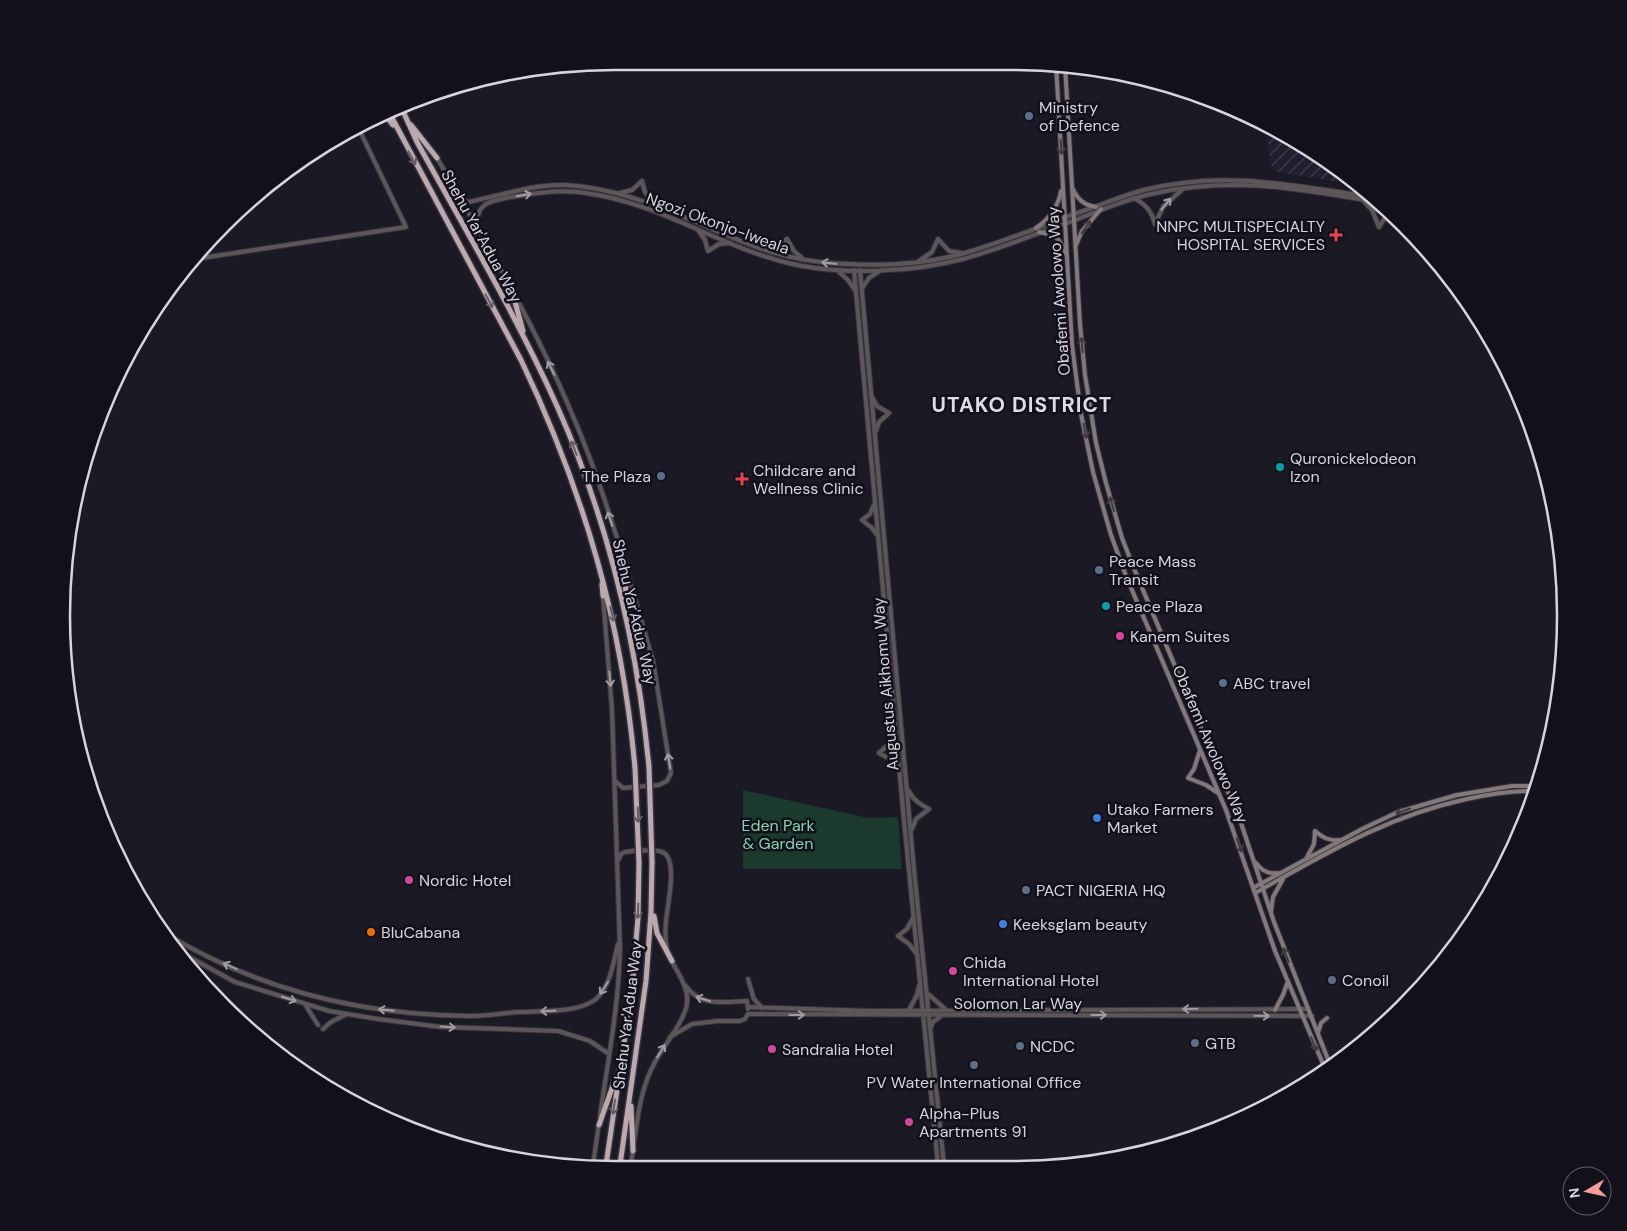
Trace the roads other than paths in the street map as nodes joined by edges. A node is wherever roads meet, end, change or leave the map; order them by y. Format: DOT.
graph roads {
  1 [pos="1056,72"];
  2 [pos="1066,73"];
  3 [pos="403,113"];
  4 [pos="392,118"];
  5 [pos="405,118"];
  6 [pos="389,120"];
  7 [pos="398,131"];
  8 [pos="361,133"];
  9 [pos="438,158"];
  10 [pos="1063,184"];
  11 [pos="1072,188"];
  12 [pos="1184,188"];
  13 [pos="616,192"];
  14 [pos="1359,195"];
  15 [pos="458,196"];
  16 [pos="1134,198"];
  17 [pos="1363,200"];
  18 [pos="656,206"];
  19 [pos="1096,207"];
  20 [pos="1101,209"];
  21 [pos="1073,215"];
  22 [pos="1064,218"];
  23 [pos="1385,218"];
  24 [pos="1074,220"];
  25 [pos="1065,224"];
  26 [pos="692,226"];
  27 [pos="477,227"];
  28 [pos="1036,228"];
  29 [pos="1039,232"];
  30 [pos="732,243"];
  31 [pos="1076,248"];
  32 [pos="762,249"];
  33 [pos="963,253"];
  34 [pos="1067,256"];
  35 [pos="204,258"];
  36 [pos="803,259"];
  37 [pos="915,263"];
  38 [pos="857,265"];
  39 [pos="836,269"];
  40 [pos="860,270"];
  41 [pos="882,270"];
  42 [pos="854,271"];
  43 [pos="512,290"];
  44 [pos="859,293"];
  45 [pos="529,348"];
  46 [pos="871,395"];
  47 [pos="874,437"];
  48 [pos="875,500"];
  49 [pos="879,539"];
  50 [pos="599,562"];
  51 [pos="625,563"];
  52 [pos="603,596"];
  53 [pos="627,622"];
  54 [pos="896,724"];
  55 [pos="1200,750"];
  56 [pos="900,772"];
  57 [pos="615,781"];
  58 [pos="907,787"];
  59 [pos="1529,787"];
  60 [pos="1524,788"];
  61 [pos="1529,789"];
  62 [pos="1219,794"];
  63 [pos="911,833"];
  64 [pos="1343,839"];
  65 [pos="1306,860"];
  66 [pos="618,861"];
  67 [pos="1255,862"];
  68 [pos="1283,875"];
  69 [pos="652,883"];
  70 [pos="1262,886"];
  71 [pos="1254,891"];
  72 [pos="1271,914"];
  73 [pos="913,918"];
  74 [pos="619,939"];
  75 [pos="178,941"];
  76 [pos="917,955"];
  77 [pos="191,958"];
  78 [pos="672,961"];
  79 [pos="611,971"];
  80 [pos="619,973"];
  81 [pos="748,979"];
  82 [pos="920,979"];
  83 [pos="682,980"];
  84 [pos="1288,981"];
  85 [pos="926,992"];
  86 [pos="306,1005"];
  87 [pos="750,1008"];
  88 [pos="764,1009"];
  89 [pos="1308,1009"];
  90 [pos="947,1010"];
  91 [pos="1275,1010"];
  92 [pos="1300,1010"];
  93 [pos="909,1013"];
  94 [pos="923,1013"];
  95 [pos="929,1013"];
  96 [pos="347,1015"];
  97 [pos="750,1015"];
  98 [pos="944,1015"];
  99 [pos="1312,1016"];
  100 [pos="1303,1017"];
  101 [pos="1327,1018"];
  102 [pos="318,1025"];
  103 [pos="924,1025"];
  104 [pos="323,1029"];
  105 [pos="930,1029"];
  106 [pos="1318,1033"];
  107 [pos="669,1039"];
  108 [pos="609,1054"];
  109 [pos="1328,1059"];
  110 [pos="1323,1063"];
  111 [pos="620,1065"];
  112 [pos="632,1077"];
  113 [pos="935,1100"];
  114 [pos="599,1125"];
  115 [pos="633,1151"];
  116 [pos="594,1160"];
  117 [pos="607,1161"];
  118 [pos="621,1161"];
  119 [pos="632,1161"];
  120 [pos="938,1161"];
  121 [pos="943,1161"];
  1 -- 10 [label="main road, Obafemi Awolowo Way, one-way"];
  2 -- 11 [label="main road, Obafemi Awolowo Way"];
  3 -- 5 [label="highway, Shehu Yar'Adua Way"];
  4 -- 7 [label="highway, Shehu Yar'Adua Way"];
  5 -- 9 [label="highway"];
  5 -- 45 [label="highway, Shehu Yar'Adua Way"];
  6 -- 7 [label="highway"];
  7 -- 50 [label="highway, Shehu Yar'Adua Way, one-way"];
  8 -- 35 [label="street"];
  9 -- 15 [label="street"];
  10 -- 22 [label="main road, Obafemi Awolowo Way"];
  10 -- 28 [label="main road"];
  11 -- 19 [label="main road"];
  11 -- 21 [label="main road, Obafemi Awolowo Way"];
  12 -- 16 [label="street, Ngozi Okonjo-Iweala"];
  16 -- 12 [label="street, one-way"];
  12 -- 17 [label="street, Ngozi Okonjo-Iweala"];
  13 -- 15 [label="street, Ngozi Okonjo-Iweala"];
  13 -- 18 [label="street, Ngozi Okonjo-Iweala"];
  13 -- 18 [label="street"];
  14 -- 19 [label="street, Ngozi Okonjo-Iweala"];
  15 -- 27 [label="street"];
  16 -- 20 [label="street, Ngozi Okonjo-Iweala"];
  17 -- 23 [label="street"];
  18 -- 32 [label="street, Ngozi Okonjo-Iweala"];
  19 -- 21 [label="street, Ngozi Okonjo-Iweala"];
  20 -- 24 [label="street, Ngozi Okonjo-Iweala"];
  31 -- 20 [label="main road, one-way"];
  21 -- 22 [label="street, Ngozi Okonjo-Iweala"];
  21 -- 24 [label="main road, Obafemi Awolowo Way"];
  22 -- 25 [label="main road, Obafemi Awolowo Way"];
  22 -- 28 [label="street, Ngozi Okonjo-Iweala"];
  24 -- 25 [label="street, Ngozi Okonjo-Iweala"];
  24 -- 31 [label="main road, Obafemi Awolowo Way"];
  25 -- 29 [label="street, Ngozi Okonjo-Iweala"];
  25 -- 34 [label="main road, Obafemi Awolowo Way"];
  27 -- 26 [label="street, Ngozi Okonjo-Iweala, one-way"];
  26 -- 30 [label="street, Ngozi Okonjo-Iweala"];
  26 -- 30 [label="street"];
  27 -- 43 [label="street"];
  28 -- 33 [label="street, Ngozi Okonjo-Iweala"];
  29 -- 34 [label="main road"];
  29 -- 41 [label="street, Ngozi Okonjo-Iweala"];
  30 -- 39 [label="street, Ngozi Okonjo-Iweala"];
  67 -- 31 [label="main road, Obafemi Awolowo Way, one-way"];
  32 -- 36 [label="street, Ngozi Okonjo-Iweala"];
  32 -- 36 [label="street"];
  33 -- 37 [label="street, Ngozi Okonjo-Iweala"];
  33 -- 37 [label="street"];
  34 -- 55 [label="main road, Obafemi Awolowo Way, one-way"];
  38 -- 36 [label="street, Ngozi Okonjo-Iweala, one-way"];
  37 -- 38 [label="street, Ngozi Okonjo-Iweala"];
  38 -- 40 [label="street, Augustus Aikhomu Way"];
  38 -- 42 [label="street, Augustus Aikhomu Way"];
  39 -- 42 [label="street, Ngozi Okonjo-Iweala"];
  39 -- 44 [label="street"];
  40 -- 41 [label="street, Ngozi Okonjo-Iweala"];
  40 -- 42 [label="street, Ngozi Okonjo-Iweala"];
  40 -- 44 [label="street, Augustus Aikhomu Way"];
  41 -- 44 [label="street"];
  42 -- 44 [label="street, Augustus Aikhomu Way"];
  43 -- 45 [label="highway"];
  51 -- 43 [label="street, one-way"];
  44 -- 46 [label="street, Augustus Aikhomu Way"];
  44 -- 48 [label="street, Augustus Aikhomu Way"];
  53 -- 45 [label="highway, Shehu Yar'Adua Way, one-way"];
  46 -- 47 [label="street, Augustus Aikhomu Way"];
  46 -- 47 [label="street"];
  47 -- 58 [label="street, Augustus Aikhomu Way"];
  48 -- 49 [label="street, Augustus Aikhomu Way"];
  48 -- 49 [label="street"];
  49 -- 54 [label="street, Augustus Aikhomu Way"];
  50 -- 52 [label="highway"];
  50 -- 111 [label="highway, Shehu Yar'Adua Way, one-way, bridge"];
  51 -- 53 [label="highway"];
  57 -- 51 [label="street, one-way"];
  52 -- 57 [label="street, one-way"];
  53 -- 69 [label="highway, Shehu Yar'Adua Way, bridge"];
  54 -- 56 [label="street, Augustus Aikhomu Way"];
  54 -- 56 [label="street"];
  55 -- 62 [label="main road, Obafemi Awolowo Way"];
  55 -- 62 [label="main road"];
  56 -- 73 [label="street, Augustus Aikhomu Way"];
  57 -- 66 [label="street"];
  58 -- 63 [label="street, Augustus Aikhomu Way"];
  58 -- 63 [label="street"];
  59 -- 60 [label="main road"];
  60 -- 61 [label="main road"];
  60 -- 64 [label="main road, one-way"];
  60 -- 68 [label="main road"];
  62 -- 71 [label="main road, Obafemi Awolowo Way, one-way"];
  63 -- 85 [label="street, Augustus Aikhomu Way"];
  64 -- 65 [label="main road"];
  64 -- 65 [label="main road"];
  65 -- 68 [label="main road"];
  66 -- 74 [label="street"];
  66 -- 78 [label="street"];
  67 -- 68 [label="main road"];
  67 -- 70 [label="main road, Obafemi Awolowo Way"];
  68 -- 70 [label="main road"];
  68 -- 72 [label="main road"];
  69 -- 78 [label="highway"];
  69 -- 112 [label="highway, Shehu Yar'Adua Way"];
  70 -- 71 [label="main road"];
  70 -- 72 [label="main road, Obafemi Awolowo Way"];
  71 -- 84 [label="main road, Obafemi Awolowo Way"];
  89 -- 72 [label="main road, Obafemi Awolowo Way, one-way"];
  73 -- 76 [label="street, Augustus Aikhomu Way"];
  73 -- 76 [label="street"];
  74 -- 79 [label="street"];
  74 -- 80 [label="street"];
  79 -- 75 [label="street, one-way"];
  76 -- 82 [label="street, Augustus Aikhomu Way"];
  77 -- 86 [label="street, one-way"];
  78 -- 83 [label="street"];
  79 -- 80 [label="street"];
  80 -- 108 [label="street"];
  81 -- 88 [label="street"];
  82 -- 93 [label="street"];
  82 -- 94 [label="street, Augustus Aikhomu Way"];
  87 -- 83 [label="street, one-way"];
  83 -- 107 [label="street"];
  84 -- 91 [label="main road"];
  84 -- 92 [label="main road, Obafemi Awolowo Way"];
  85 -- 90 [label="street"];
  85 -- 95 [label="street, Augustus Aikhomu Way"];
  86 -- 96 [label="street"];
  86 -- 102 [label="street"];
  87 -- 88 [label="street, Solomon Lar Way"];
  87 -- 97 [label="street"];
  88 -- 93 [label="street, Solomon Lar Way"];
  89 -- 92 [label="street, Solomon Lar Way"];
  89 -- 99 [label="main road, Obafemi Awolowo Way"];
  91 -- 90 [label="street, Solomon Lar Way, one-way"];
  90 -- 95 [label="street, Solomon Lar Way"];
  91 -- 92 [label="street, Solomon Lar Way"];
  92 -- 100 [label="main road, Obafemi Awolowo Way"];
  93 -- 94 [label="street, Solomon Lar Way"];
  97 -- 93 [label="street, Solomon Lar Way, one-way"];
  93 -- 103 [label="street"];
  94 -- 95 [label="street, Solomon Lar Way"];
  94 -- 103 [label="street, Augustus Aikhomu Way"];
  95 -- 98 [label="street, Solomon Lar Way"];
  95 -- 105 [label="street, Augustus Aikhomu Way"];
  96 -- 104 [label="street"];
  96 -- 108 [label="street, one-way"];
  97 -- 107 [label="street, Solomon Lar Way"];
  98 -- 100 [label="street, Solomon Lar Way, one-way"];
  98 -- 105 [label="street"];
  99 -- 100 [label="street, Solomon Lar Way"];
  99 -- 106 [label="main road, Obafemi Awolowo Way"];
  100 -- 110 [label="main road, Obafemi Awolowo Way, one-way"];
  101 -- 106 [label="main road"];
  103 -- 113 [label="street, Augustus Aikhomu Way"];
  105 -- 113 [label="street, Augustus Aikhomu Way"];
  106 -- 109 [label="main road, Obafemi Awolowo Way"];
  115 -- 107 [label="street, one-way"];
  108 -- 114 [label="street"];
  111 -- 114 [label="highway"];
  111 -- 117 [label="highway, Shehu Yar'Adua Way, one-way"];
  112 -- 115 [label="highway"];
  112 -- 118 [label="highway, Shehu Yar'Adua Way"];
  113 -- 120 [label="street"];
  113 -- 121 [label="street"];
  114 -- 116 [label="street"];
  115 -- 119 [label="street"];
}
